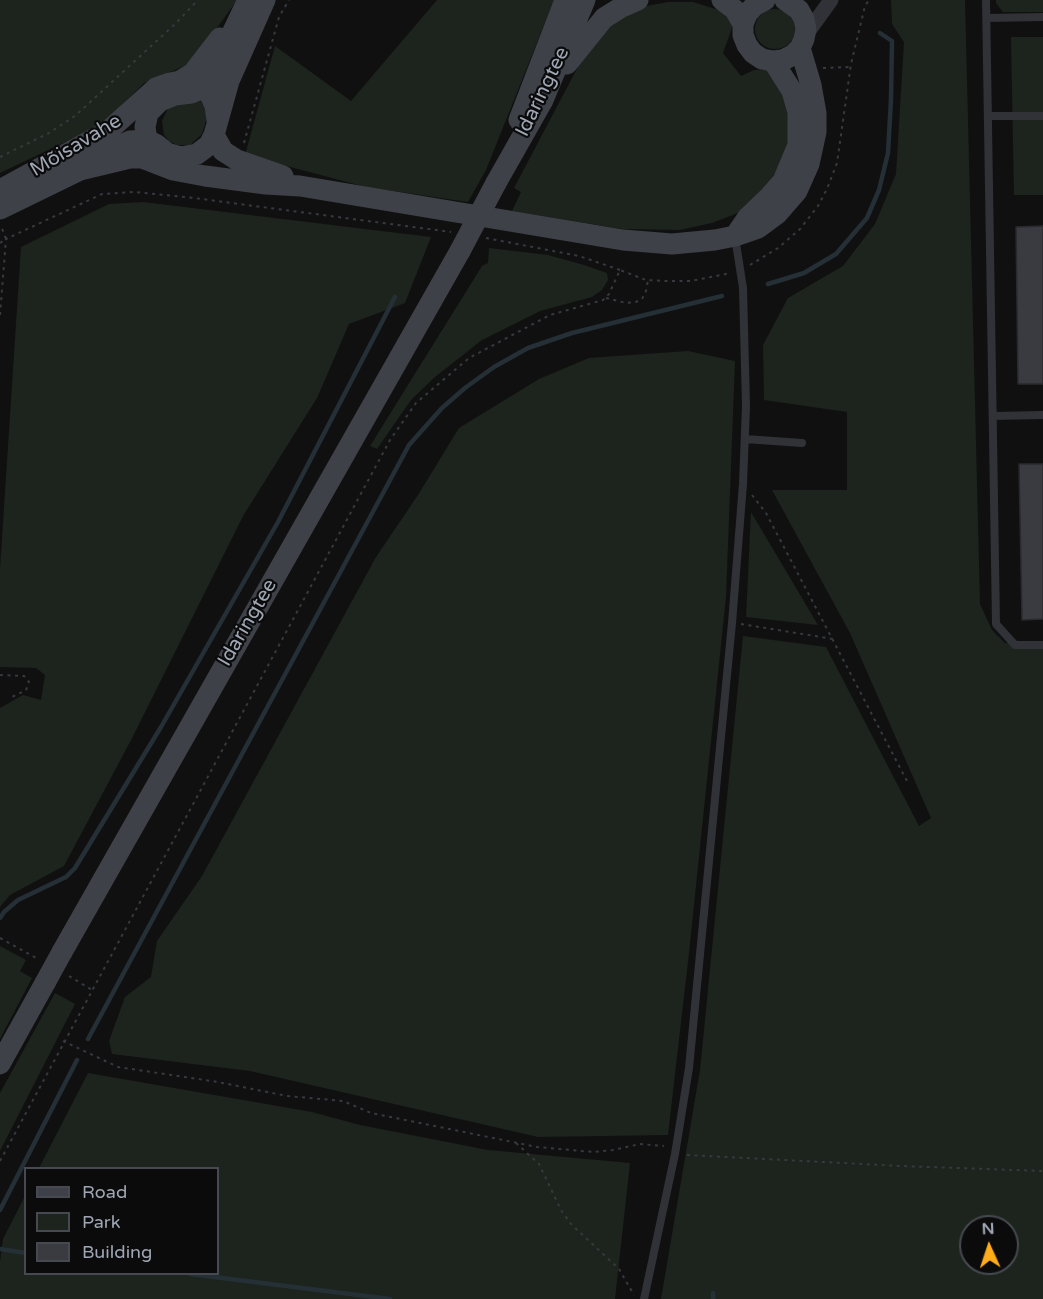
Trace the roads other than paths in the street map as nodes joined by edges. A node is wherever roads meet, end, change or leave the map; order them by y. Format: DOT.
graph roads {
  1 [pos="565,0"];
  2 [pos="585,0"];
  3 [pos="638,0"];
  4 [pos="722,0"];
  5 [pos="765,0"];
  6 [pos="831,0"];
  7 [pos="986,0"];
  8 [pos="792,1"];
  9 [pos="253,2"];
  10 [pos="1043,17"];
  11 [pos="987,18"];
  12 [pos="743,24"];
  13 [pos="802,42"];
  14 [pos="773,61"];
  15 [pos="180,81"];
  16 [pos="203,88"];
  17 [pos="543,100"];
  18 [pos="988,116"];
  19 [pos="1043,116"];
  20 [pos="215,128"];
  21 [pos="147,140"];
  22 [pos="162,164"];
  23 [pos="80,170"];
  24 [pos="496,183"];
  25 [pos="300,186"];
  26 [pos="0,190"];
  27 [pos="0,209"];
  28 [pos="735,236"];
  29 [pos="1043,415"];
  30 [pos="993,416"];
  31 [pos="745,439"];
  32 [pos="802,443"];
  33 [pos="1043,645"];
  34 [pos="0,1064"];
  35 [pos="644,1299"];
  1 -- 24 [label="street, Idaringtee"];
  2 -- 17 [label="street, Idaringtee"];
  3 -- 17 [label="street"];
  4 -- 12 [label="street"];
  5 -- 12 [label="street"];
  6 -- 13 [label="street"];
  7 -- 11 [label="lane"];
  8 -- 13 [label="street"];
  9 -- 15 [label="street, Mõisavahe"];
  9 -- 16 [label="street"];
  9 -- 20 [label="street, Mõisavahe"];
  10 -- 11 [label="lane"];
  11 -- 18 [label="lane"];
  12 -- 14 [label="street"];
  13 -- 14 [label="street"];
  13 -- 28 [label="street"];
  14 -- 28 [label="street"];
  15 -- 16 [label="street"];
  15 -- 26 [label="street, Mõisavahe"];
  16 -- 20 [label="street"];
  16 -- 21 [label="street, Mõisavahe"];
  17 -- 24 [label="street, Idaringtee"];
  18 -- 19 [label="lane"];
  18 -- 30 [label="lane"];
  20 -- 21 [label="street, Mõisavahe"];
  20 -- 25 [label="street"];
  21 -- 22 [label="street"];
  21 -- 23 [label="street, Mõisavahe"];
  22 -- 23 [label="street"];
  22 -- 25 [label="street"];
  23 -- 27 [label="street, Mõisavahe"];
  24 -- 34 [label="street, Idaringtee, bridge"];
  25 -- 28 [label="street"];
  28 -- 31 [label="lane"];
  29 -- 30 [label="lane"];
  30 -- 33 [label="lane"];
  31 -- 32 [label="lane"];
  31 -- 35 [label="lane"];
}
